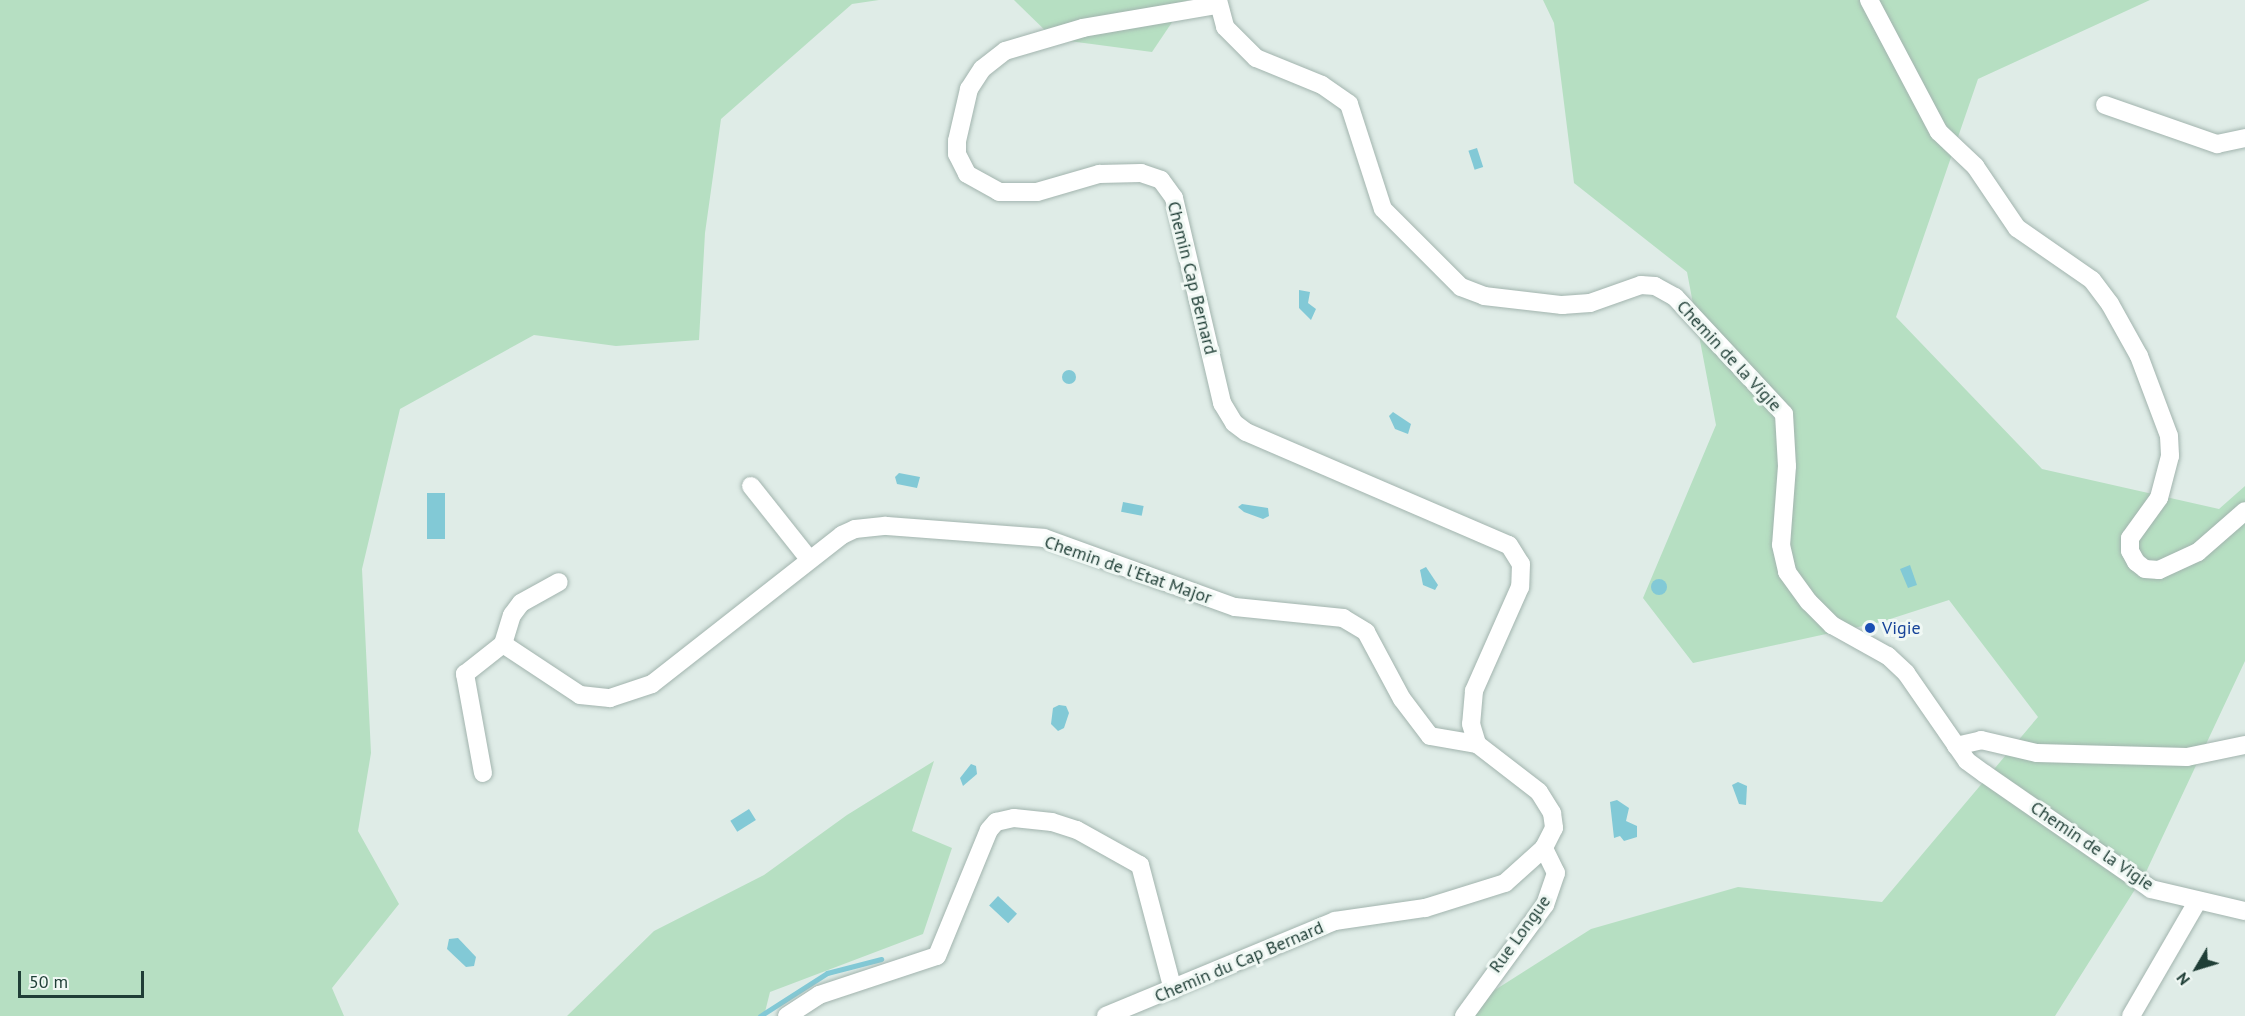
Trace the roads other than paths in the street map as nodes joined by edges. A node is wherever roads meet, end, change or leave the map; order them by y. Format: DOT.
graph roads {
  1 [pos="1869,0"];
  2 [pos="1218,3"];
  3 [pos="2105,105"];
  4 [pos="2245,138"];
  5 [pos="751,486"];
  6 [pos="2245,511"];
  7 [pos="809,560"];
  8 [pos="559,582"];
  9 [pos="503,644"];
  10 [pos="1477,744"];
  11 [pos="1956,746"];
  12 [pos="2245,746"];
  13 [pos="483,773"];
  14 [pos="1544,848"];
  15 [pos="2197,902"];
  16 [pos="2245,911"];
  17 [pos="1173,990"];
  18 [pos="787,1016"];
  19 [pos="1106,1016"];
  20 [pos="1464,1016"];
  21 [pos="2131,1016"];
  1 -- 6 [label="street"];
  2 -- 10 [label="street, Chemin Cap Bernard"];
  2 -- 11 [label="street, Chemin de la Vigie"];
  3 -- 4 [label="street"];
  5 -- 7 [label="street"];
  7 -- 9 [label="street, Chemin de l'Etat Major"];
  7 -- 10 [label="street, Chemin de l'Etat Major"];
  8 -- 9 [label="street"];
  9 -- 13 [label="street"];
  10 -- 14 [label="street, Chemin de l'Etat Major"];
  11 -- 12 [label="street"];
  11 -- 15 [label="street, Chemin de la Vigie"];
  14 -- 17 [label="street, Chemin du Cap Bernard"];
  14 -- 20 [label="street, Rue Longue"];
  15 -- 16 [label="street, Chemin de la Vigie"];
  15 -- 21 [label="street"];
  17 -- 18 [label="street"];
  17 -- 19 [label="street, Chemin du Cap Bernard"];
}
